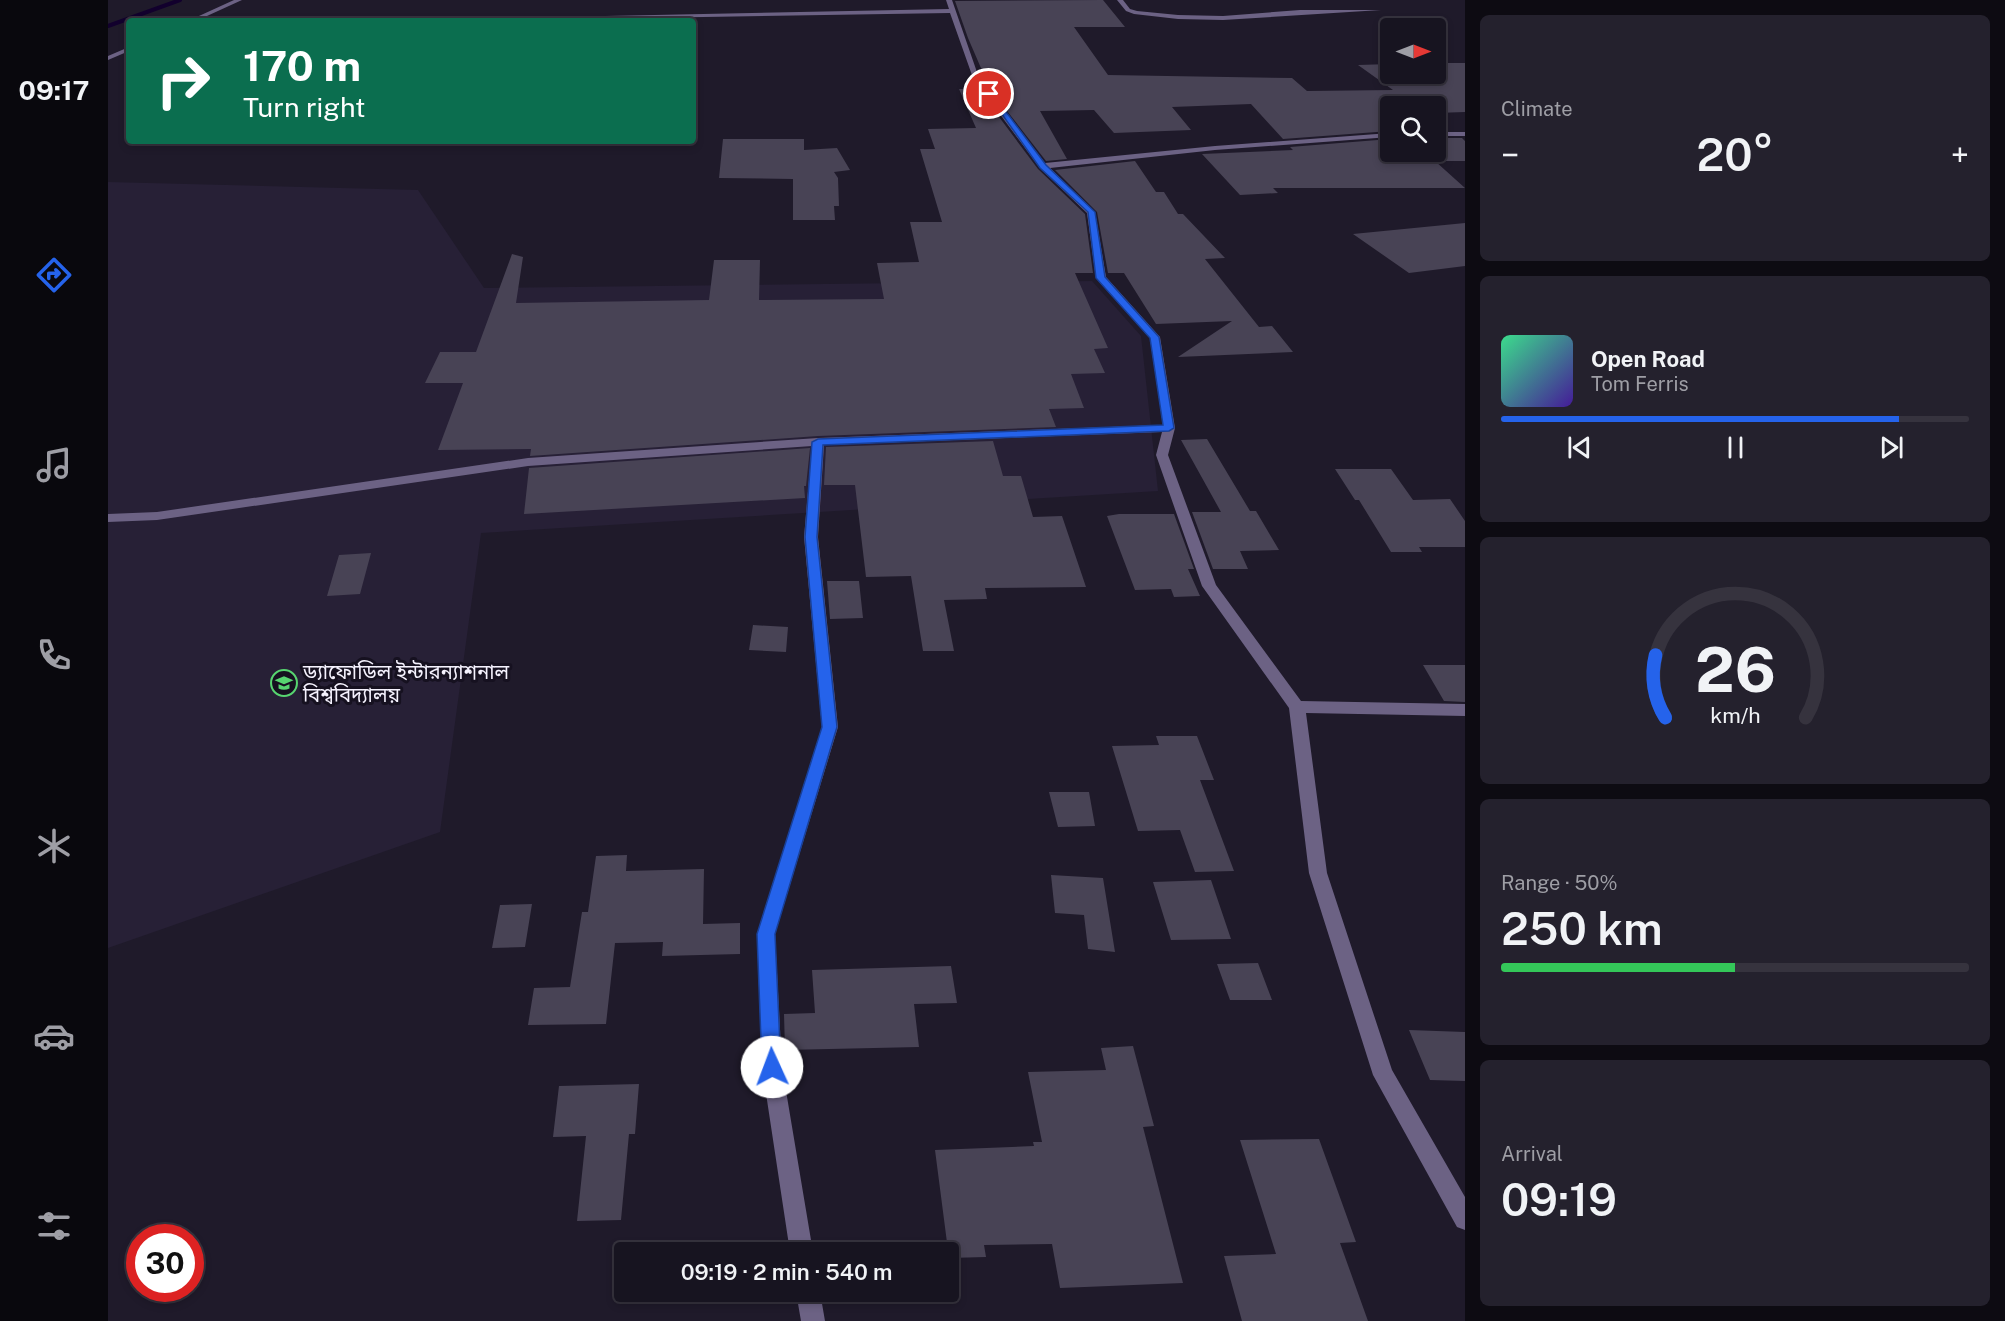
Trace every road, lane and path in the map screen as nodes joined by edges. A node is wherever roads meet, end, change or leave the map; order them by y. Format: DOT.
graph roads {
  1 [pos="239,0"];
  2 [pos="1120,0"];
  3 [pos="950,6"];
  4 [pos="1378,10"];
  5 [pos="198,18"];
  6 [pos="496,18"];
  7 [pos="126,50"];
  8 [pos="108,58"];
  9 [pos="1446,134"];
  10 [pos="1465,134"];
  11 [pos="1380,136"];
  12 [pos="1043,166"];
  13 [pos="1169,428"];
  14 [pos="818,442"];
  15 [pos="108,518"];
  16 [pos="1297,707"];
  17 [pos="1465,710"];
  18 [pos="1465,1219"];
  19 [pos="800,1242"];
  20 [pos="810,1302"];
  21 [pos="813,1321"];
  1 -- 5 [label="street"];
  2 -- 4 [label="street"];
  3 -- 6 [label="street"];
  3 -- 12 [label="street"];
  7 -- 8 [label="street"];
  9 -- 10 [label="street"];
  11 -- 12 [label="street"];
  12 -- 13 [label="street"];
  13 -- 14 [label="street"];
  13 -- 16 [label="street"];
  14 -- 15 [label="street"];
  14 -- 19 [label="street"];
  16 -- 17 [label="street"];
  16 -- 18 [label="street"];
  20 -- 21 [label="street"];
}
